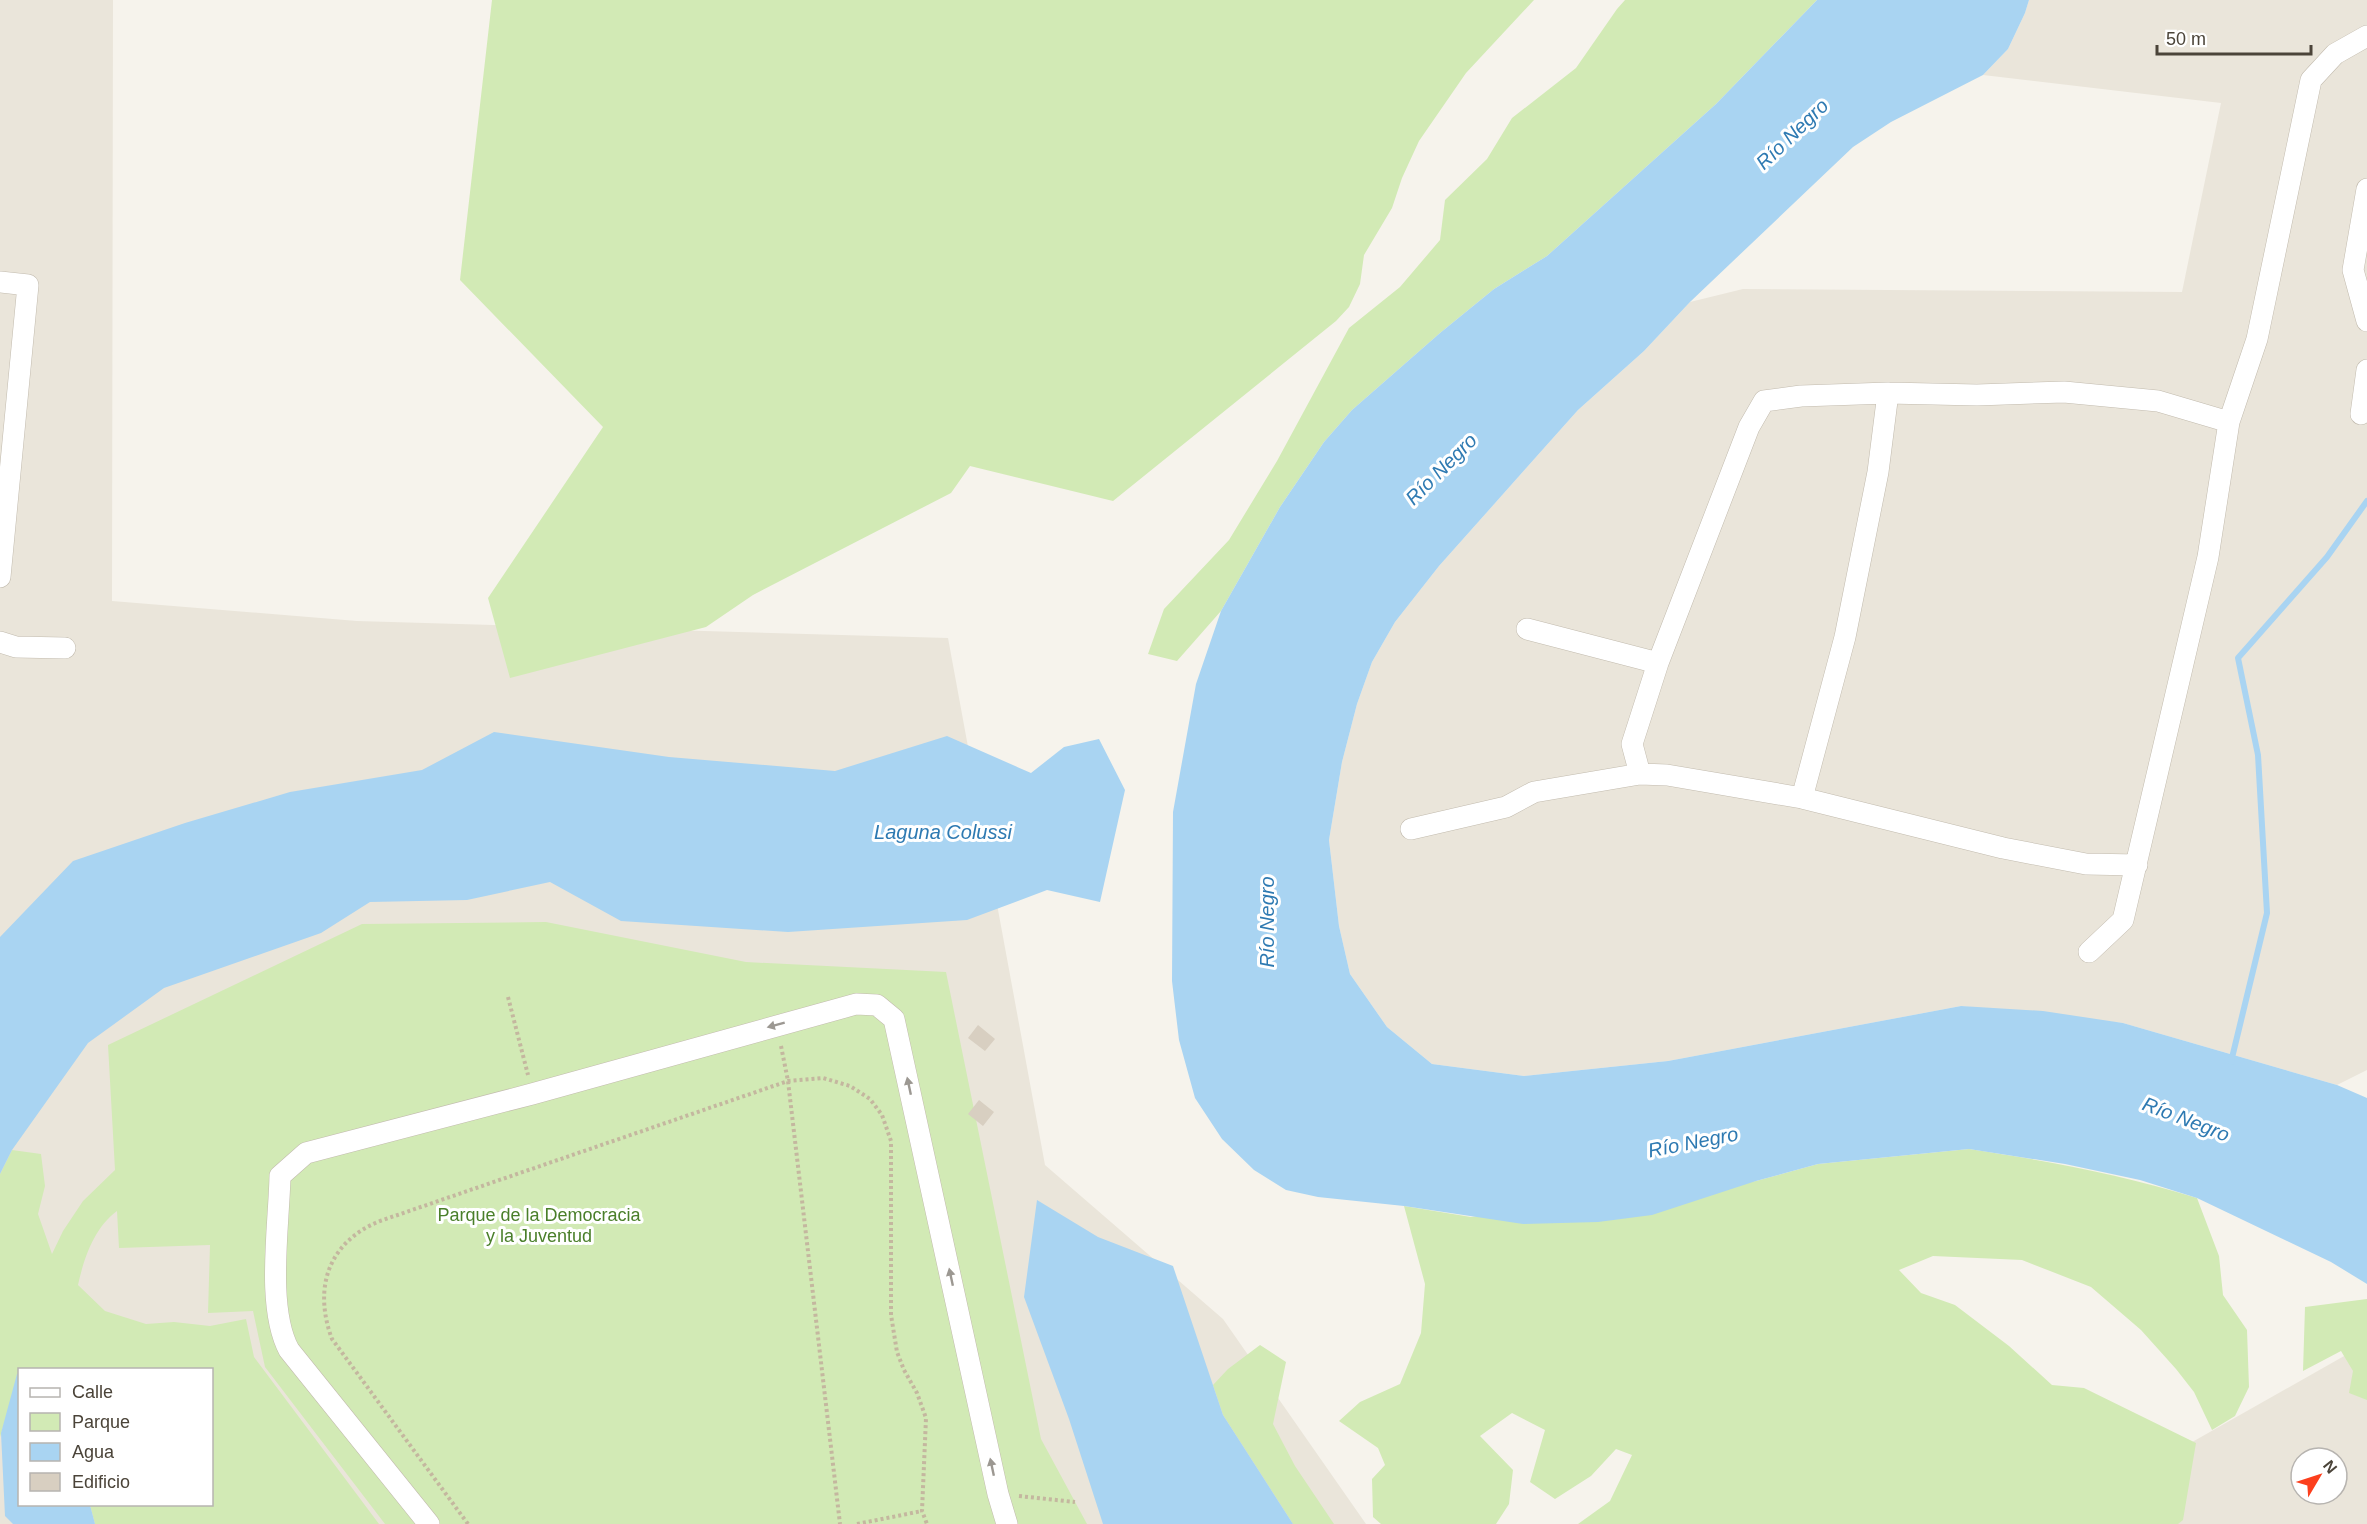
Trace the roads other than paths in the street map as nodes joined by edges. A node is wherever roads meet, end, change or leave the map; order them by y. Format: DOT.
graph roads {
  1 [pos="2367,36"];
  2 [pos="2367,189"];
  3 [pos="0,282"];
  4 [pos="2367,321"];
  5 [pos="2367,370"];
  6 [pos="1888,393"];
  7 [pos="2361,414"];
  8 [pos="2229,422"];
  9 [pos="0,577"];
  10 [pos="1527,629"];
  11 [pos="0,642"];
  12 [pos="65,648"];
  13 [pos="1658,663"];
  14 [pos="1640,774"];
  15 [pos="1802,798"];
  16 [pos="1411,829"];
  17 [pos="2137,865"];
  18 [pos="2089,952"];
  19 [pos="429,1524"];
  20 [pos="1007,1524"];
  1 -- 8 [label="street"];
  2 -- 4 [label="street"];
  3 -- 9 [label="street"];
  5 -- 7 [label="street"];
  6 -- 8 [label="street"];
  6 -- 13 [label="street"];
  6 -- 15 [label="street"];
  8 -- 17 [label="street"];
  10 -- 13 [label="street"];
  11 -- 12 [label="street"];
  13 -- 14 [label="street"];
  14 -- 15 [label="street"];
  14 -- 16 [label="street"];
  15 -- 17 [label="street"];
  17 -- 18 [label="street"];
  20 -- 19 [label="street, one-way"];
}
